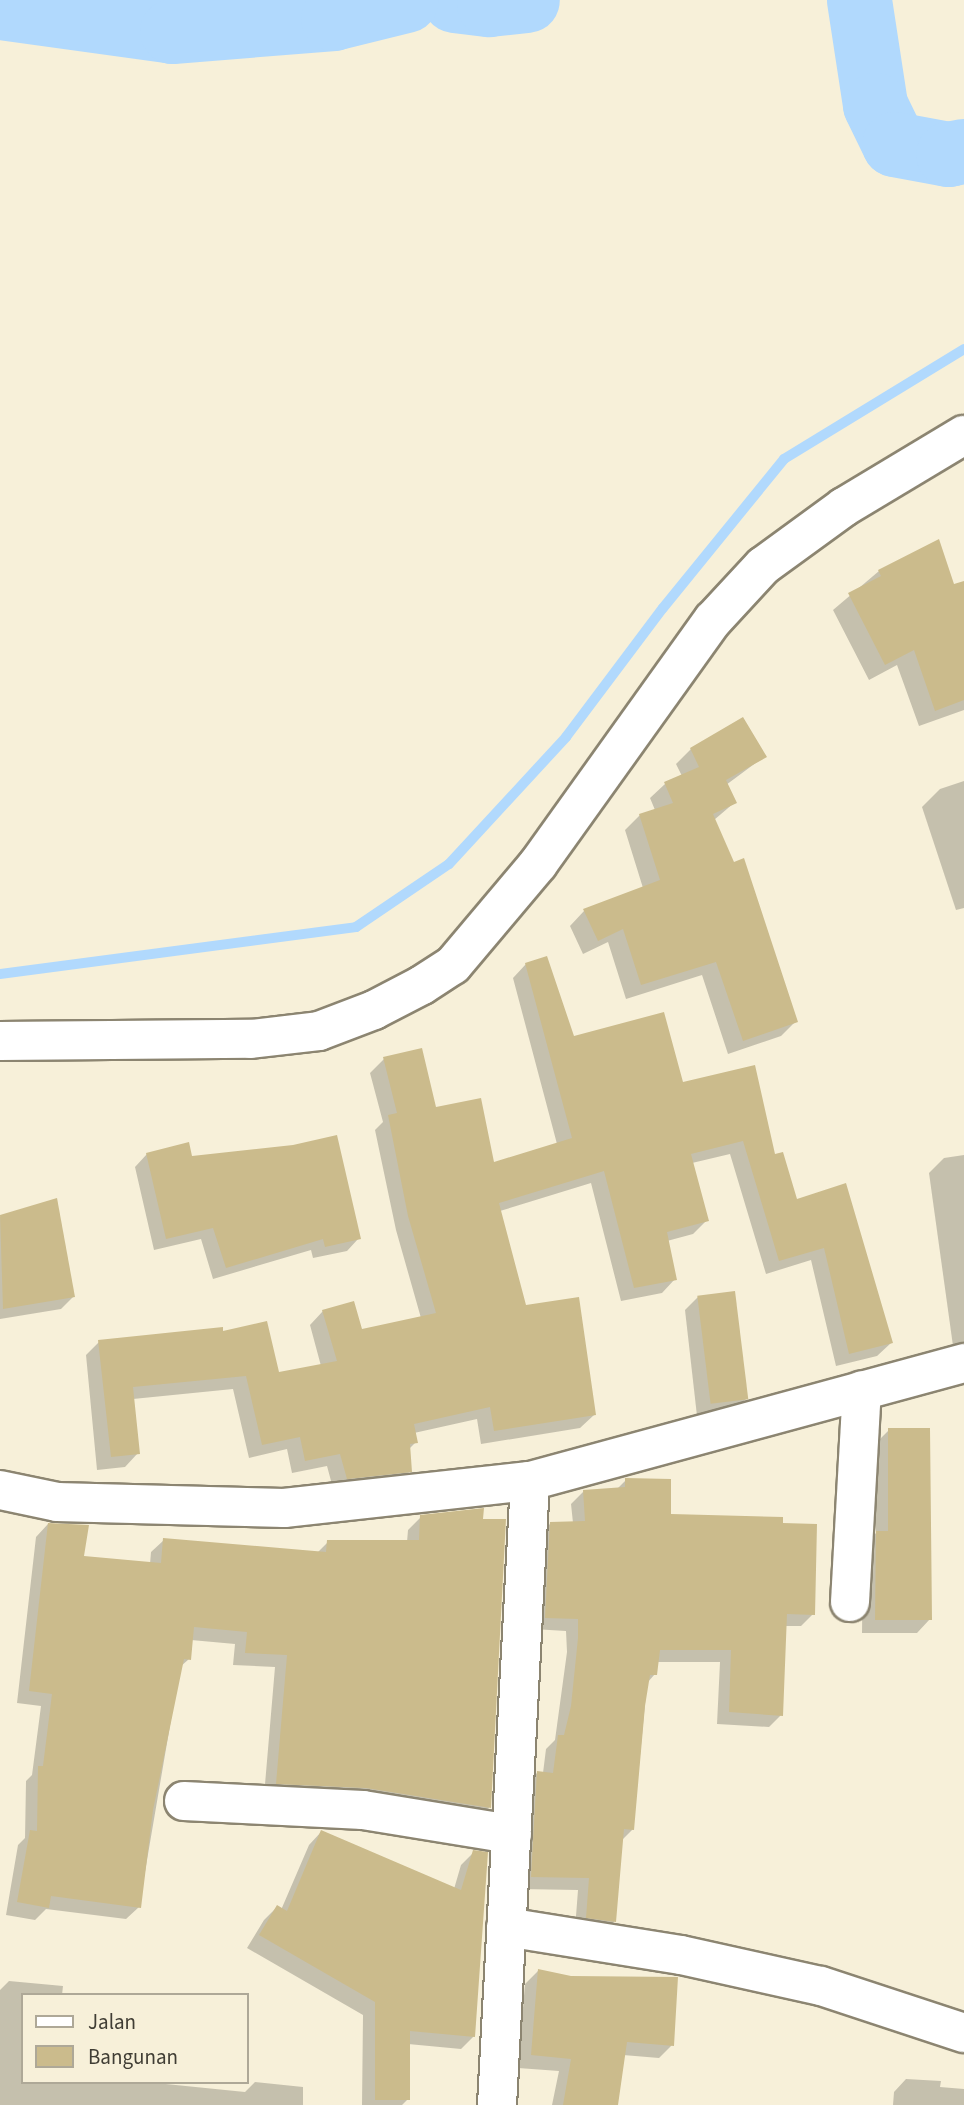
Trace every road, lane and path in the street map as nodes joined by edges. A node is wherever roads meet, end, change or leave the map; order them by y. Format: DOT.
graph roads {
  1 [pos="964,435"];
  2 [pos="0,1041"];
  3 [pos="964,1363"];
  4 [pos="862,1390"];
  5 [pos="530,1481"];
  6 [pos="0,1490"];
  7 [pos="850,1602"];
  8 [pos="184,1801"];
  9 [pos="512,1835"];
  10 [pos="506,1927"];
  11 [pos="964,2033"];
  12 [pos="497,2105"];
  1 -- 2 [label="street"];
  3 -- 4 [label="street"];
  4 -- 5 [label="street"];
  4 -- 7 [label="street"];
  5 -- 6 [label="street"];
  5 -- 9 [label="street"];
  8 -- 9 [label="street"];
  9 -- 10 [label="street"];
  10 -- 11 [label="street"];
  10 -- 12 [label="street"];
}
